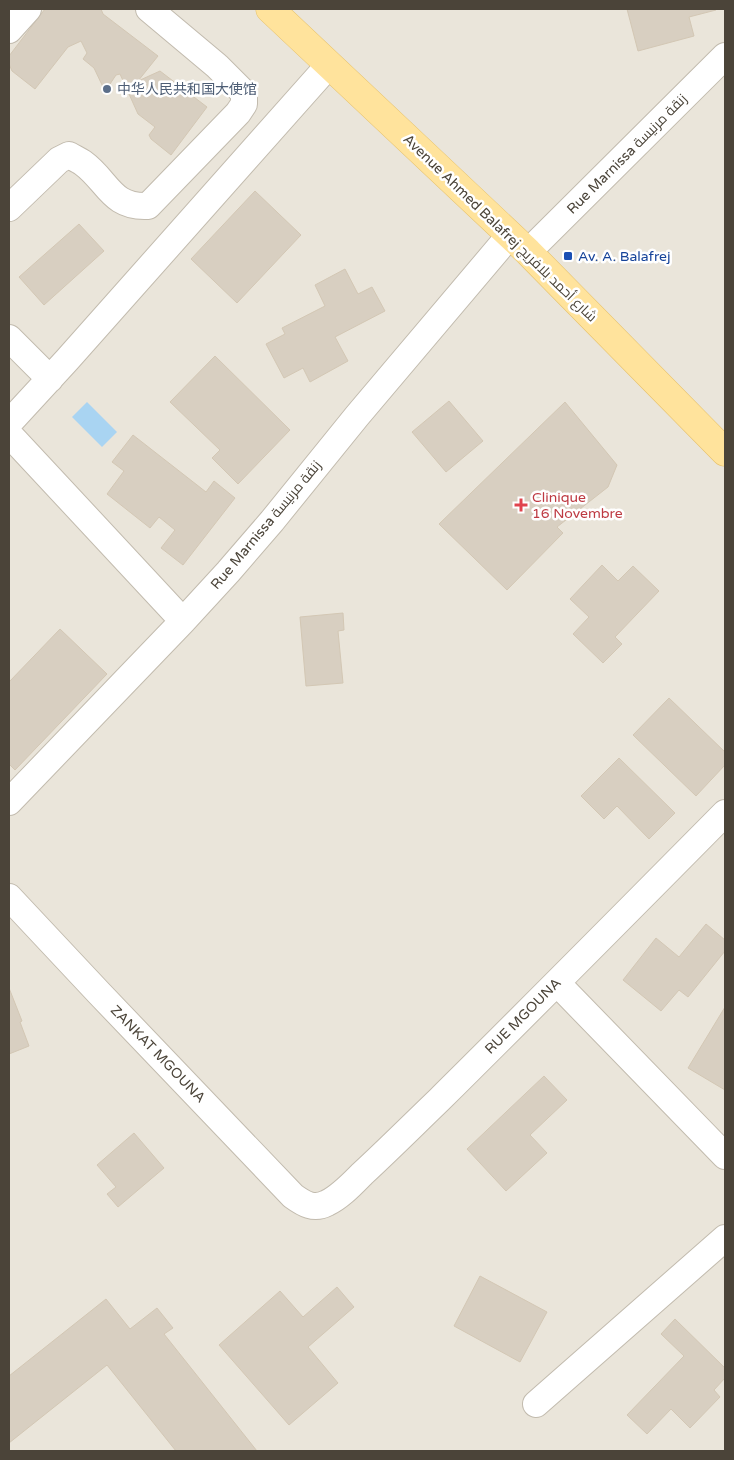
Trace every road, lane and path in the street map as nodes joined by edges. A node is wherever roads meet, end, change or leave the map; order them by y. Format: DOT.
graph roads {
  1 [pos="28,9"];
  2 [pos="150,9"];
  3 [pos="270,9"];
  4 [pos="9,30"];
  5 [pos="725,56"];
  6 [pos="329,65"];
  7 [pos="12,198"];
  8 [pos="518,244"];
  9 [pos="9,338"];
  10 [pos="50,378"];
  11 [pos="9,423"];
  12 [pos="9,434"];
  13 [pos="725,452"];
  14 [pos="183,622"];
  15 [pos="9,802"];
  16 [pos="725,813"];
  17 [pos="9,896"];
  18 [pos="556,983"];
  19 [pos="725,1156"];
  20 [pos="312,1206"];
  21 [pos="725,1238"];
  22 [pos="536,1404"];
  1 -- 4 [label="street"];
  2 -- 7 [label="street"];
  3 -- 6 [label="main road, Avenue Ahmed Balafrej شارع أحمد بلافريج"];
  5 -- 8 [label="street, Rue Marnissa زنقة مرنيسة"];
  6 -- 8 [label="main road, Avenue Ahmed Balafrej شارع أحمد بلافريج"];
  6 -- 10 [label="street"];
  8 -- 13 [label="main road, Avenue Ahmed Balafrej شارع أحمد بلافريج"];
  8 -- 14 [label="street, Rue Marnissa زنقة مرنيسة"];
  9 -- 10 [label="street"];
  10 -- 11 [label="street"];
  12 -- 14 [label="street"];
  14 -- 15 [label="street, Rue Marnissa زنقة مرنيسة"];
  16 -- 18 [label="street, RUE MGOUNA"];
  17 -- 20 [label="street, ZANKAT MGOUNA"];
  18 -- 19 [label="street"];
  18 -- 20 [label="street, RUE MGOUNA"];
  21 -- 22 [label="street"];
}
